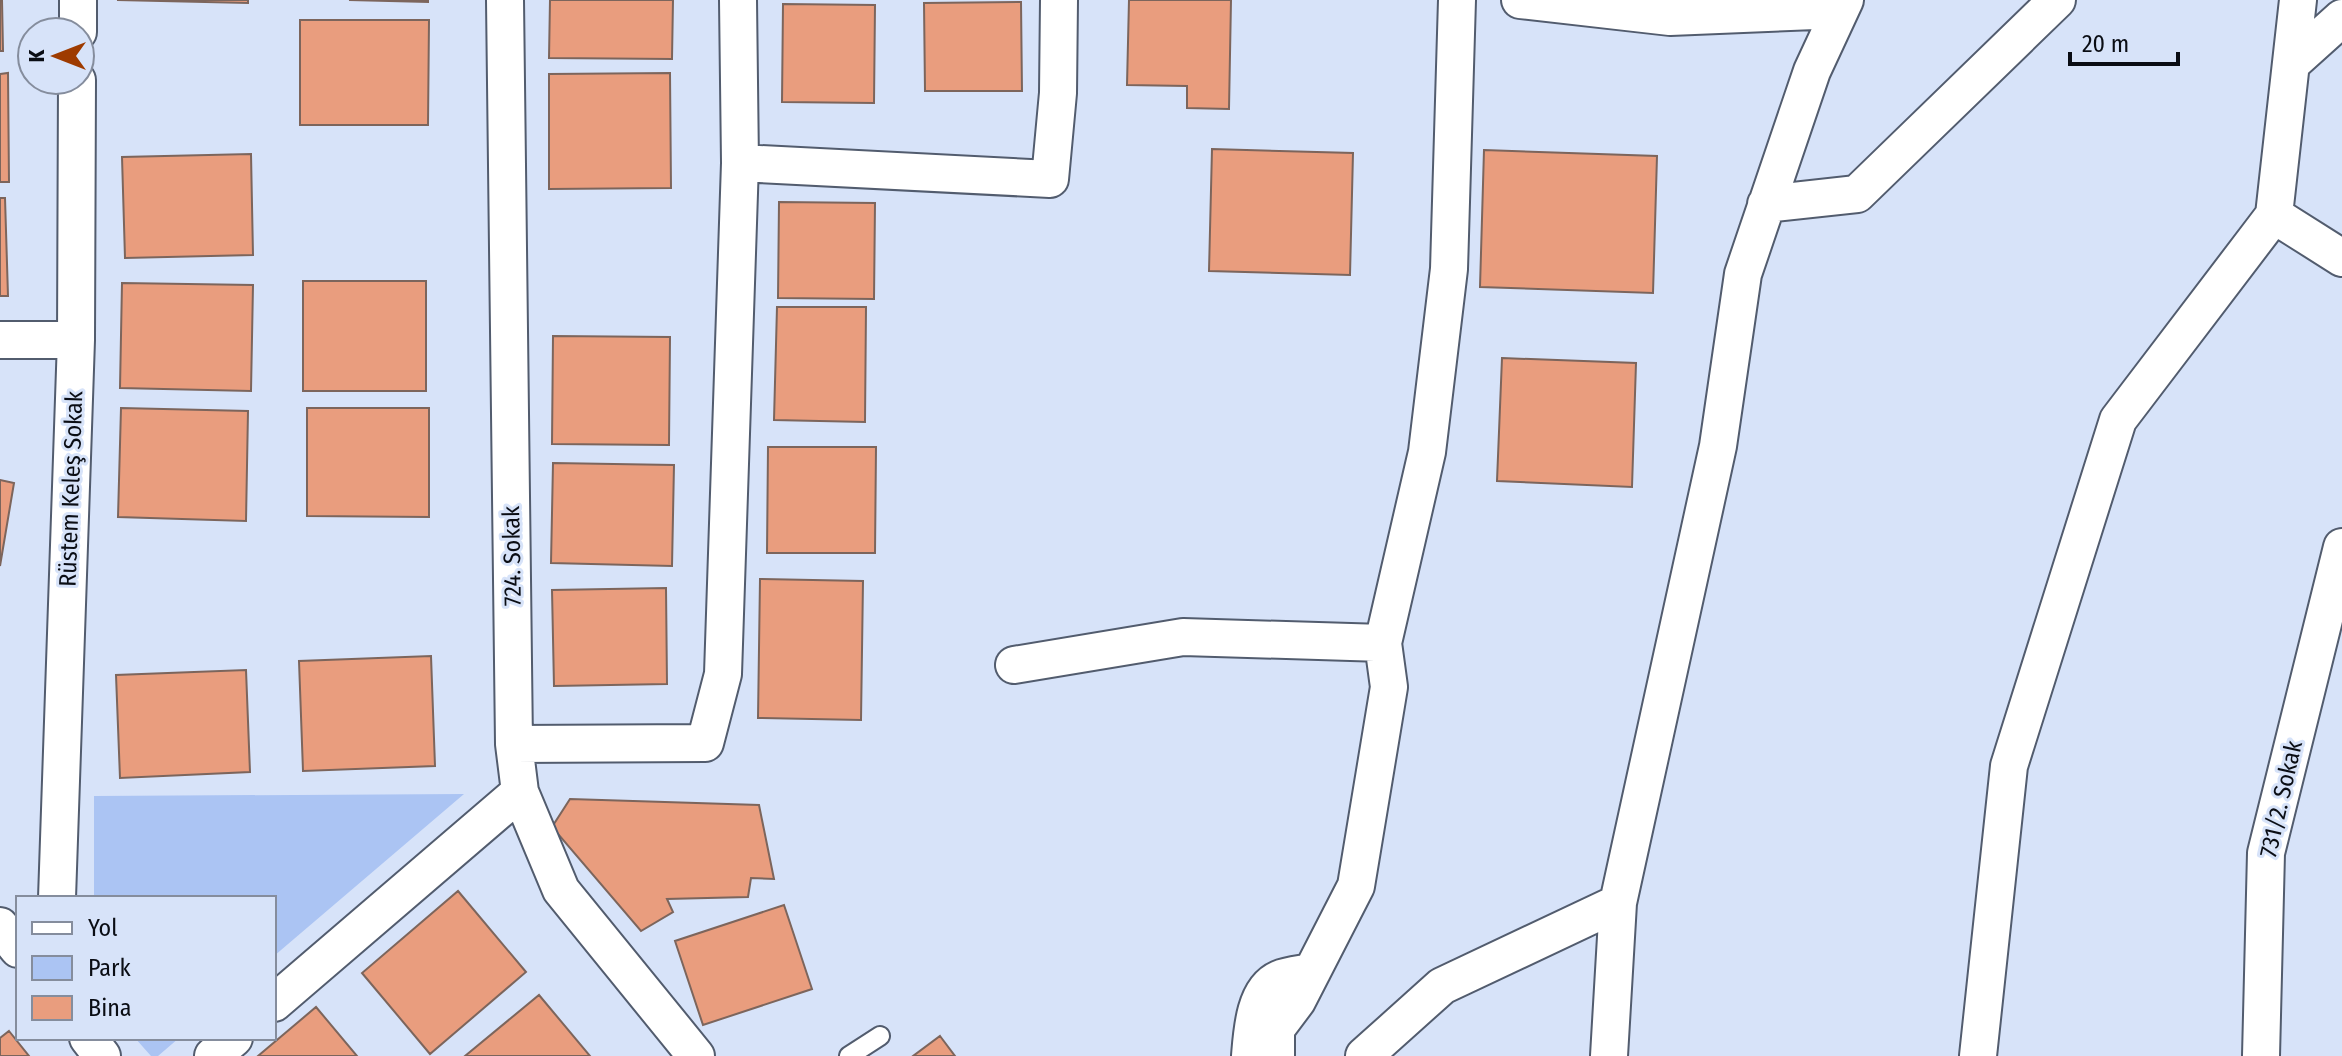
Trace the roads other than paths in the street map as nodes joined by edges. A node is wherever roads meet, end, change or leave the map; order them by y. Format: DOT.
graph roads {
  1 [pos="505,0"];
  2 [pos="738,0"];
  3 [pos="1059,0"];
  4 [pos="1457,0"];
  5 [pos="1520,0"];
  6 [pos="2057,0"];
  7 [pos="2298,0"];
  8 [pos="1842,5"];
  9 [pos="2342,18"];
  10 [pos="2293,62"];
  11 [pos="77,96"];
  12 [pos="740,163"];
  13 [pos="1766,204"];
  14 [pos="2274,215"];
  15 [pos="2342,258"];
  16 [pos="0,340"];
  17 [pos="76,340"];
  18 [pos="2342,547"];
  19 [pos="1383,643"];
  20 [pos="1014,665"];
  21 [pos="514,744"];
  22 [pos="520,792"];
  23 [pos="57,896"];
  24 [pos="1618,903"];
  25 [pos="0,926"];
  26 [pos="16,946"];
  27 [pos="1312,972"];
  28 [pos="276,1001"];
  29 [pos="880,1036"];
  30 [pos="90,1040"];
  31 [pos="232,1040"];
  32 [pos="102,1056"];
  33 [pos="213,1056"];
  34 [pos="696,1056"];
  35 [pos="849,1056"];
  36 [pos="1250,1056"];
  37 [pos="1276,1056"];
  38 [pos="1364,1056"];
  39 [pos="1609,1056"];
  40 [pos="1978,1056"];
  41 [pos="2261,1056"];
  1 -- 21 [label="street, 724. Sokak"];
  2 -- 12 [label="street"];
  3 -- 12 [label="street"];
  4 -- 19 [label="street"];
  5 -- 8 [label="street"];
  6 -- 13 [label="street"];
  7 -- 10 [label="street"];
  8 -- 13 [label="street"];
  9 -- 10 [label="street"];
  10 -- 14 [label="street"];
  11 -- 17 [label="street, Rüstem Keleş Sokak"];
  12 -- 21 [label="street"];
  13 -- 24 [label="street"];
  14 -- 15 [label="street"];
  14 -- 40 [label="street"];
  16 -- 17 [label="street"];
  17 -- 23 [label="street, Rüstem Keleş Sokak"];
  18 -- 41 [label="street, 731/2. Sokak"];
  19 -- 20 [label="street"];
  19 -- 27 [label="street"];
  21 -- 22 [label="street, 724. Sokak"];
  22 -- 28 [label="street"];
  22 -- 34 [label="street, 724. Sokak"];
  24 -- 38 [label="street"];
  24 -- 39 [label="street"];
  25 -- 26 [label="street"];
  27 -- 36 [label="street"];
  27 -- 37 [label="street"];
  29 -- 35 [label="lane"];
  30 -- 32 [label="street"];
  31 -- 33 [label="street"];
}
